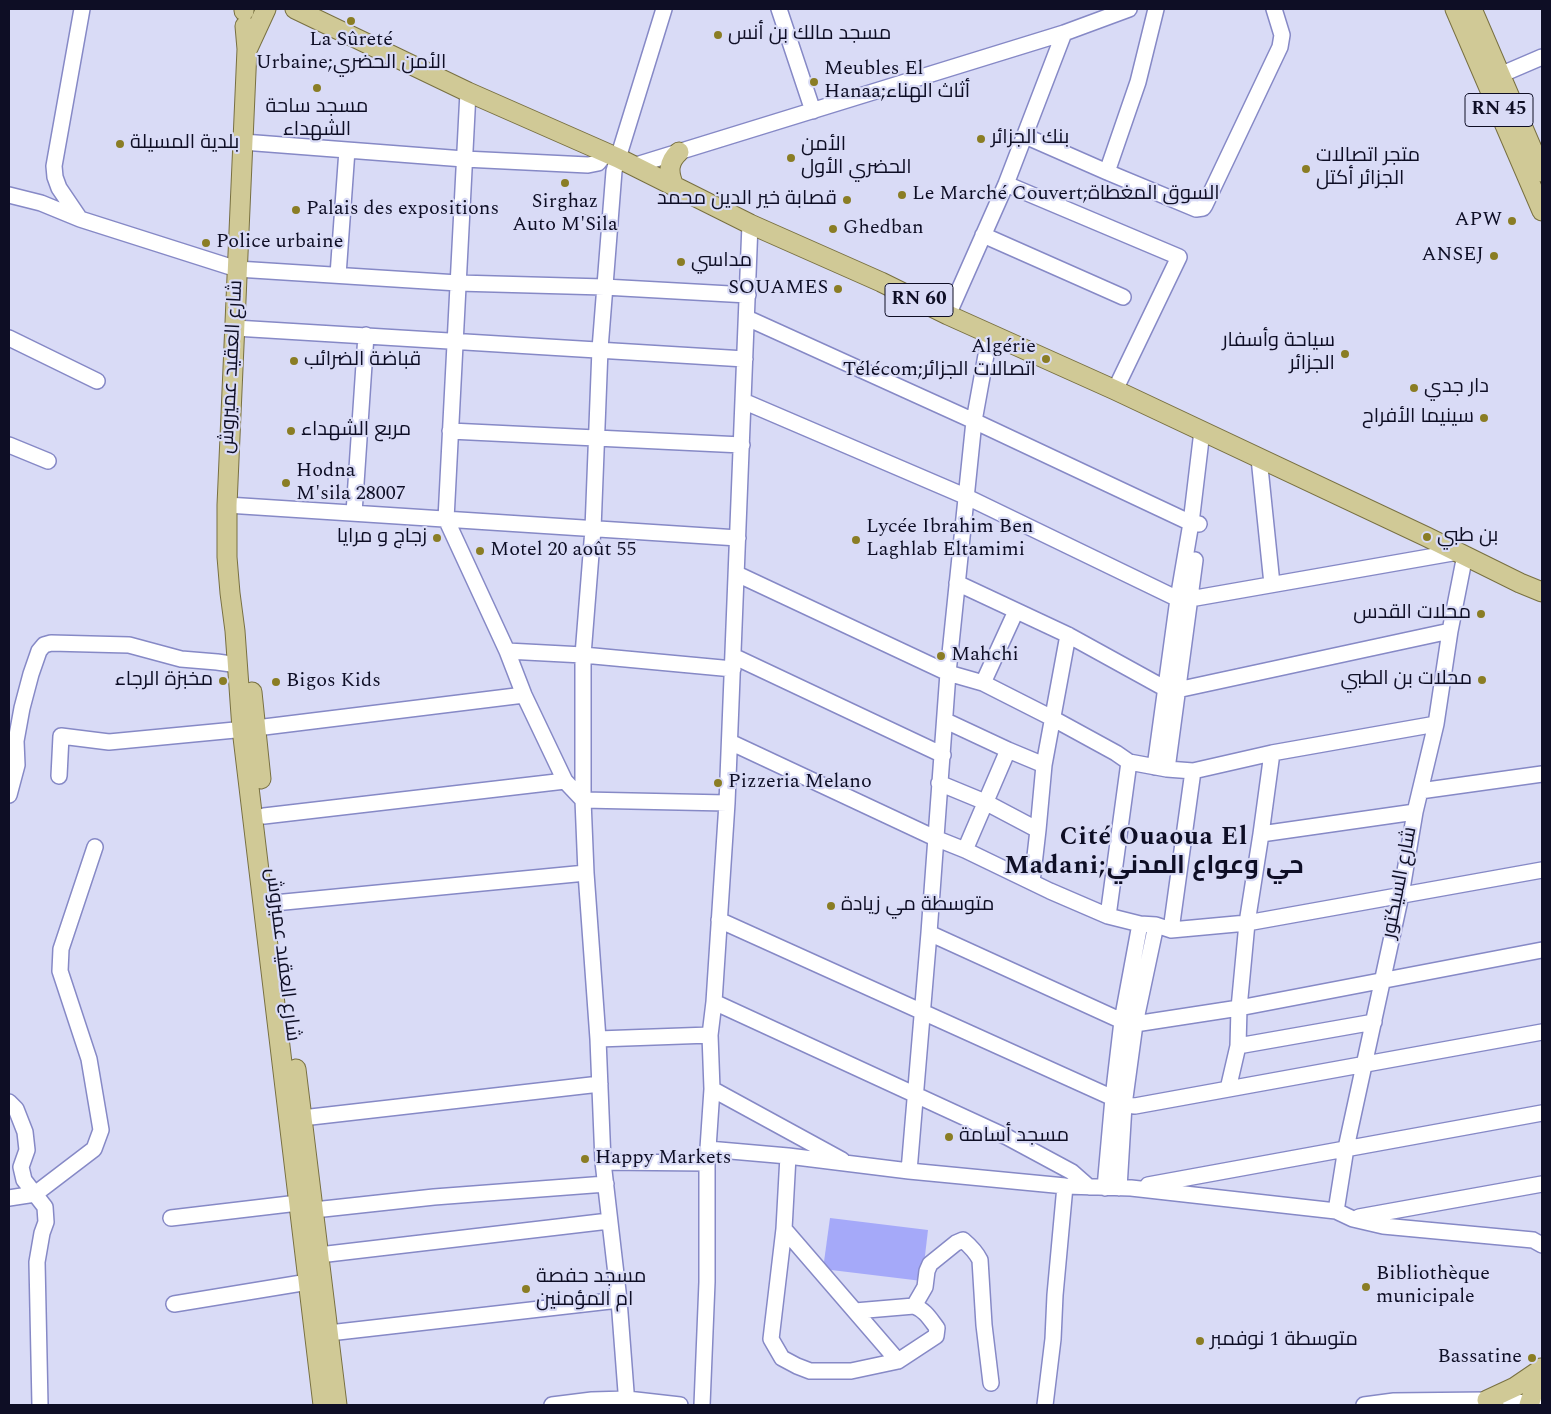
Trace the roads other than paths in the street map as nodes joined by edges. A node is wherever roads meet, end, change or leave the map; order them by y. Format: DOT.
graph roads {
  1 [pos="82,9"];
  2 [pos="266,9"];
  3 [pos="295,9"];
  4 [pos="664,9"];
  5 [pos="779,9"];
  6 [pos="1129,9"];
  7 [pos="1156,9"];
  8 [pos="1274,9"];
  9 [pos="1455,9"];
  10 [pos="1472,9"];
  11 [pos="245,15"];
  12 [pos="1064,33"];
  13 [pos="247,49"];
  14 [pos="1542,58"];
  15 [pos="1500,75"];
  16 [pos="468,92"];
  17 [pos="814,111"];
  18 [pos="1026,136"];
  19 [pos="1518,136"];
  20 [pos="243,142"];
  21 [pos="347,150"];
  22 [pos="679,152"];
  23 [pos="464,159"];
  24 [pos="619,159"];
  25 [pos="1107,172"];
  26 [pos="1542,172"];
  27 [pos="1006,184"];
  28 [pos="674,186"];
  29 [pos="9,195"];
  30 [pos="1542,211"];
  31 [pos="80,220"];
  32 [pos="750,224"];
  33 [pos="983,235"];
  34 [pos="237,269"];
  35 [pos="338,275"];
  36 [pos="458,282"];
  37 [pos="604,287"];
  38 [pos="748,295"];
  39 [pos="1123,297"];
  40 [pos="948,314"];
  41 [pos="747,318"];
  42 [pos="235,328"];
  43 [pos="990,333"];
  44 [pos="366,335"];
  45 [pos="9,338"];
  46 [pos="455,340"];
  47 [pos="600,349"];
  48 [pos="745,359"];
  49 [pos="97,381"];
  50 [pos="1115,390"];
  51 [pos="743,401"];
  52 [pos="974,421"];
  53 [pos="450,430"];
  54 [pos="1206,434"];
  55 [pos="596,438"];
  56 [pos="9,445"];
  57 [pos="742,445"];
  58 [pos="1259,458"];
  59 [pos="48,461"];
  60 [pos="967,497"];
  61 [pos="227,505"];
  62 [pos="354,513"];
  63 [pos="446,519"];
  64 [pos="1195,523"];
  65 [pos="593,529"];
  66 [pos="738,538"];
  67 [pos="1461,553"];
  68 [pos="736,574"];
  69 [pos="958,583"];
  70 [pos="1272,584"];
  71 [pos="1542,592"];
  72 [pos="1184,599"];
  73 [pos="1016,611"];
  74 [pos="1450,631"];
  75 [pos="1068,635"];
  76 [pos="506,650"];
  77 [pos="584,655"];
  78 [pos="733,663"];
  79 [pos="238,666"];
  80 [pos="948,673"];
  81 [pos="983,683"];
  82 [pos="1172,689"];
  83 [pos="524,694"];
  84 [pos="1052,718"];
  85 [pos="946,721"];
  86 [pos="1436,724"];
  87 [pos="249,728"];
  88 [pos="730,742"];
  89 [pos="1008,750"];
  90 [pos="1272,753"];
  91 [pos="943,755"];
  92 [pos="1129,762"];
  93 [pos="1044,765"];
  94 [pos="1161,768"];
  95 [pos="1192,771"];
  96 [pos="1542,774"];
  97 [pos="59,776"];
  98 [pos="565,781"];
  99 [pos="939,783"];
  100 [pos="1420,791"];
  101 [pos="9,795"];
  102 [pos="583,800"];
  103 [pos="985,802"];
  104 [pos="728,803"];
  105 [pos="1414,812"];
  106 [pos="264,816"];
  107 [pos="1038,830"];
  108 [pos="1261,834"];
  109 [pos="935,838"];
  110 [pos="95,847"];
  111 [pos="966,850"];
  112 [pos="1542,870"];
  113 [pos="586,873"];
  114 [pos="1032,882"];
  115 [pos="1401,895"];
  116 [pos="274,904"];
  117 [pos="1108,916"];
  118 [pos="719,920"];
  119 [pos="1246,923"];
  120 [pos="1140,924"];
  121 [pos="1163,928"];
  122 [pos="929,933"];
  123 [pos="1542,950"];
  124 [pos="1381,981"];
  125 [pos="714,1002"];
  126 [pos="1239,1008"];
  127 [pos="922,1011"];
  128 [pos="1128,1022"];
  129 [pos="1374,1022"];
  130 [pos="1542,1032"];
  131 [pos="710,1035"];
  132 [pos="598,1039"];
  133 [pos="1238,1046"];
  134 [pos="1364,1064"];
  135 [pos="600,1084"];
  136 [pos="712,1089"];
  137 [pos="1228,1089"];
  138 [pos="914,1095"];
  139 [pos="1118,1101"];
  140 [pos="9,1102"];
  141 [pos="1542,1113"];
  142 [pos="302,1118"];
  143 [pos="1346,1148"];
  144 [pos="708,1156"];
  145 [pos="788,1156"];
  146 [pos="603,1162"];
  147 [pos="850,1164"];
  148 [pos="909,1170"];
  149 [pos="606,1184"];
  150 [pos="1542,1184"];
  151 [pos="1064,1186"];
  152 [pos="1089,1187"];
  153 [pos="1118,1188"];
  154 [pos="35,1194"];
  155 [pos="9,1198"];
  156 [pos="306,1207"];
  157 [pos="1336,1211"];
  158 [pos="171,1218"];
  159 [pos="1353,1219"];
  160 [pos="609,1221"];
  161 [pos="784,1229"];
  162 [pos="1542,1245"];
  163 [pos="319,1255"];
  164 [pos="308,1282"];
  165 [pos="619,1300"];
  166 [pos="174,1304"];
  167 [pos="914,1306"];
  168 [pos="855,1311"];
  169 [pos="329,1333"];
  170 [pos="898,1361"];
  171 [pos="1541,1366"];
  172 [pos="991,1383"];
  173 [pos="627,1402"];
  174 [pos="1490,1402"];
  175 [pos="1534,1404"];
  176 [pos="40,1405"];
  177 [pos="323,1405"];
  178 [pos="337,1405"];
  179 [pos="552,1405"];
  180 [pos="680,1405"];
  181 [pos="702,1405"];
  182 [pos="1045,1405"];
  183 [pos="1364,1405"];
  1 -- 31 [label="street"];
  2 -- 13 [label="main road"];
  3 -- 16 [label="main road, RN 60"];
  4 -- 24 [label="street"];
  5 -- 17 [label="street"];
  6 -- 12 [label="street"];
  7 -- 25 [label="street"];
  8 -- 25 [label="street"];
  9 -- 19 [label="main road, RN 45"];
  10 -- 15 [label="main road, RN 45"];
  11 -- 13 [label="main road, شارع العقيد عميروش"];
  12 -- 17 [label="street"];
  12 -- 18 [label="street"];
  13 -- 20 [label="main road, شارع العقيد عميروش"];
  14 -- 15 [label="street"];
  15 -- 19 [label="main road, RN 45"];
  16 -- 23 [label="street"];
  16 -- 24 [label="main road, RN 60"];
  17 -- 22 [label="street"];
  18 -- 25 [label="street"];
  18 -- 27 [label="street"];
  19 -- 26 [label="main road, RN 45"];
  19 -- 30 [label="main road, RN 45"];
  20 -- 21 [label="street"];
  20 -- 34 [label="main road, شارع العقيد عميروش"];
  21 -- 23 [label="street"];
  21 -- 35 [label="street"];
  22 -- 24 [label="street"];
  22 -- 28 [label="main road"];
  23 -- 24 [label="street"];
  23 -- 36 [label="street"];
  24 -- 28 [label="main road, RN 60"];
  24 -- 37 [label="street"];
  27 -- 33 [label="street"];
  27 -- 50 [label="street"];
  28 -- 32 [label="main road, RN 60"];
  29 -- 31 [label="street"];
  31 -- 34 [label="street"];
  32 -- 38 [label="street"];
  32 -- 40 [label="main road, RN 60"];
  33 -- 39 [label="street"];
  33 -- 40 [label="street"];
  34 -- 35 [label="street"];
  34 -- 42 [label="main road, شارع العقيد عميروش"];
  35 -- 36 [label="street"];
  36 -- 37 [label="street"];
  36 -- 46 [label="street"];
  37 -- 38 [label="street"];
  37 -- 47 [label="street"];
  38 -- 41 [label="street"];
  40 -- 43 [label="main road, RN 60"];
  41 -- 48 [label="street"];
  41 -- 52 [label="street"];
  42 -- 44 [label="street"];
  42 -- 61 [label="main road, شارع العقيد عميروش"];
  43 -- 50 [label="main road, RN 60"];
  43 -- 52 [label="street"];
  44 -- 46 [label="street"];
  44 -- 62 [label="street"];
  45 -- 49 [label="street"];
  46 -- 47 [label="street"];
  46 -- 53 [label="street"];
  47 -- 48 [label="street"];
  47 -- 55 [label="street"];
  48 -- 51 [label="street"];
  50 -- 54 [label="main road, RN 60"];
  51 -- 57 [label="street"];
  51 -- 60 [label="street"];
  52 -- 60 [label="street"];
  52 -- 64 [label="street"];
  53 -- 55 [label="street"];
  53 -- 63 [label="street"];
  54 -- 58 [label="main road, RN 60"];
  54 -- 64 [label="street"];
  55 -- 57 [label="street"];
  55 -- 65 [label="street"];
  56 -- 59 [label="street"];
  57 -- 66 [label="street"];
  58 -- 67 [label="main road, RN 60"];
  58 -- 70 [label="street"];
  60 -- 69 [label="street"];
  60 -- 72 [label="street"];
  61 -- 62 [label="street"];
  61 -- 79 [label="main road, شارع العقيد عميروش"];
  61 -- 87 [label="main road, شارع العقيد عميروش"];
  62 -- 63 [label="street"];
  63 -- 65 [label="street"];
  63 -- 76 [label="street"];
  64 -- 72 [label="street"];
  65 -- 66 [label="street"];
  65 -- 77 [label="street"];
  66 -- 68 [label="street"];
  67 -- 70 [label="street"];
  67 -- 71 [label="main road, RN 60"];
  67 -- 74 [label="street, شارع السيكتور"];
  68 -- 78 [label="street"];
  68 -- 80 [label="street"];
  69 -- 73 [label="street"];
  69 -- 80 [label="street"];
  70 -- 72 [label="street"];
  72 -- 82 [label="street"];
  73 -- 75 [label="street"];
  73 -- 81 [label="street"];
  74 -- 82 [label="street"];
  74 -- 86 [label="street, شارع السيكتور"];
  75 -- 82 [label="street"];
  75 -- 84 [label="street"];
  76 -- 77 [label="street"];
  76 -- 83 [label="street"];
  77 -- 78 [label="street"];
  77 -- 102 [label="street"];
  78 -- 88 [label="street"];
  78 -- 91 [label="street"];
  79 -- 87 [label="main road, شارع العقيد عميروش"];
  79 -- 101 [label="street"];
  80 -- 81 [label="street"];
  80 -- 85 [label="street"];
  81 -- 84 [label="street"];
  82 -- 94 [label="street"];
  83 -- 87 [label="street"];
  83 -- 98 [label="street"];
  84 -- 92 [label="street"];
  84 -- 93 [label="street"];
  85 -- 89 [label="street"];
  85 -- 91 [label="street"];
  86 -- 90 [label="street"];
  86 -- 100 [label="street, شارع السيكتور"];
  87 -- 97 [label="street"];
  87 -- 106 [label="main road, شارع العقيد عميروش"];
  87 -- 156 [label="main road, شارع العقيد عميروش"];
  88 -- 104 [label="street"];
  88 -- 109 [label="street"];
  89 -- 93 [label="street"];
  89 -- 103 [label="street"];
  90 -- 95 [label="street"];
  90 -- 108 [label="street"];
  91 -- 99 [label="street"];
  92 -- 94 [label="street"];
  92 -- 117 [label="street"];
  93 -- 107 [label="street"];
  94 -- 95 [label="street"];
  95 -- 121 [label="street"];
  96 -- 100 [label="street"];
  98 -- 102 [label="street"];
  98 -- 106 [label="street"];
  99 -- 103 [label="street"];
  99 -- 109 [label="street"];
  100 -- 105 [label="street, شارع السيكتور"];
  102 -- 104 [label="street"];
  102 -- 113 [label="street"];
  103 -- 107 [label="street"];
  103 -- 111 [label="street"];
  104 -- 118 [label="street"];
  105 -- 108 [label="street"];
  105 -- 115 [label="street, شارع السيكتور"];
  106 -- 116 [label="main road, شارع العقيد عميروش"];
  107 -- 114 [label="street"];
  108 -- 119 [label="street"];
  109 -- 111 [label="street"];
  109 -- 122 [label="street"];
  110 -- 154 [label="street"];
  111 -- 114 [label="street"];
  112 -- 115 [label="street"];
  113 -- 116 [label="street"];
  113 -- 132 [label="street"];
  114 -- 117 [label="street"];
  115 -- 119 [label="street"];
  115 -- 124 [label="street, شارع السيكتور"];
  116 -- 142 [label="main road, شارع العقيد عميروش"];
  117 -- 120 [label="street"];
  118 -- 125 [label="street"];
  118 -- 127 [label="street"];
  119 -- 121 [label="street"];
  119 -- 126 [label="street"];
  120 -- 121 [label="street"];
  120 -- 128 [label="street"];
  121 -- 128 [label="street"];
  122 -- 127 [label="street"];
  122 -- 128 [label="street"];
  123 -- 124 [label="street"];
  124 -- 126 [label="street"];
  124 -- 129 [label="street, شارع السيكتور"];
  125 -- 131 [label="street"];
  125 -- 138 [label="street"];
  126 -- 128 [label="street"];
  126 -- 133 [label="street"];
  127 -- 138 [label="street"];
  127 -- 139 [label="street"];
  128 -- 139 [label="street"];
  129 -- 133 [label="street"];
  129 -- 134 [label="street, شارع السيكتور"];
  130 -- 134 [label="street"];
  131 -- 132 [label="street"];
  131 -- 136 [label="street"];
  132 -- 135 [label="street"];
  133 -- 137 [label="street"];
  134 -- 137 [label="street"];
  134 -- 143 [label="street, شارع السيكتور"];
  135 -- 142 [label="street"];
  135 -- 146 [label="street"];
  136 -- 144 [label="street"];
  136 -- 147 [label="street"];
  137 -- 139 [label="street"];
  138 -- 148 [label="street"];
  138 -- 152 [label="street"];
  139 -- 153 [label="street"];
  140 -- 154 [label="street"];
  141 -- 143 [label="street"];
  142 -- 156 [label="main road, شارع العقيد عميروش"];
  143 -- 153 [label="street"];
  143 -- 157 [label="street, شارع السيكتور"];
  144 -- 145 [label="street"];
  144 -- 146 [label="street"];
  144 -- 181 [label="street"];
  145 -- 147 [label="street"];
  145 -- 161 [label="street"];
  146 -- 149 [label="street"];
  147 -- 148 [label="street"];
  148 -- 151 [label="street"];
  149 -- 156 [label="street"];
  149 -- 160 [label="street"];
  150 -- 159 [label="street"];
  151 -- 152 [label="street"];
  151 -- 182 [label="street"];
  152 -- 153 [label="street"];
  153 -- 157 [label="street"];
  154 -- 155 [label="street"];
  154 -- 176 [label="street"];
  156 -- 158 [label="street"];
  156 -- 163 [label="main road, شارع العقيد عميروش"];
  156 -- 164 [label="main road, شارع العقيد عميروش"];
  157 -- 159 [label="street"];
  159 -- 162 [label="street"];
  160 -- 163 [label="street"];
  160 -- 165 [label="street"];
  161 -- 168 [label="street"];
  161 -- 170 [label="street"];
  163 -- 169 [label="main road, شارع العقيد عميروش"];
  164 -- 166 [label="street"];
  164 -- 177 [label="main road, شارع العقيد عميروش"];
  165 -- 169 [label="street"];
  165 -- 173 [label="street"];
  167 -- 168 [label="street"];
  167 -- 170 [label="street"];
  167 -- 172 [label="street"];
  168 -- 170 [label="street"];
  169 -- 178 [label="main road, شارع العقيد عميروش"];
  171 -- 174 [label="main road"];
  171 -- 175 [label="main road"];
  173 -- 179 [label="street"];
  173 -- 180 [label="street"];
  174 -- 175 [label="street"];
  174 -- 183 [label="street"];
}
